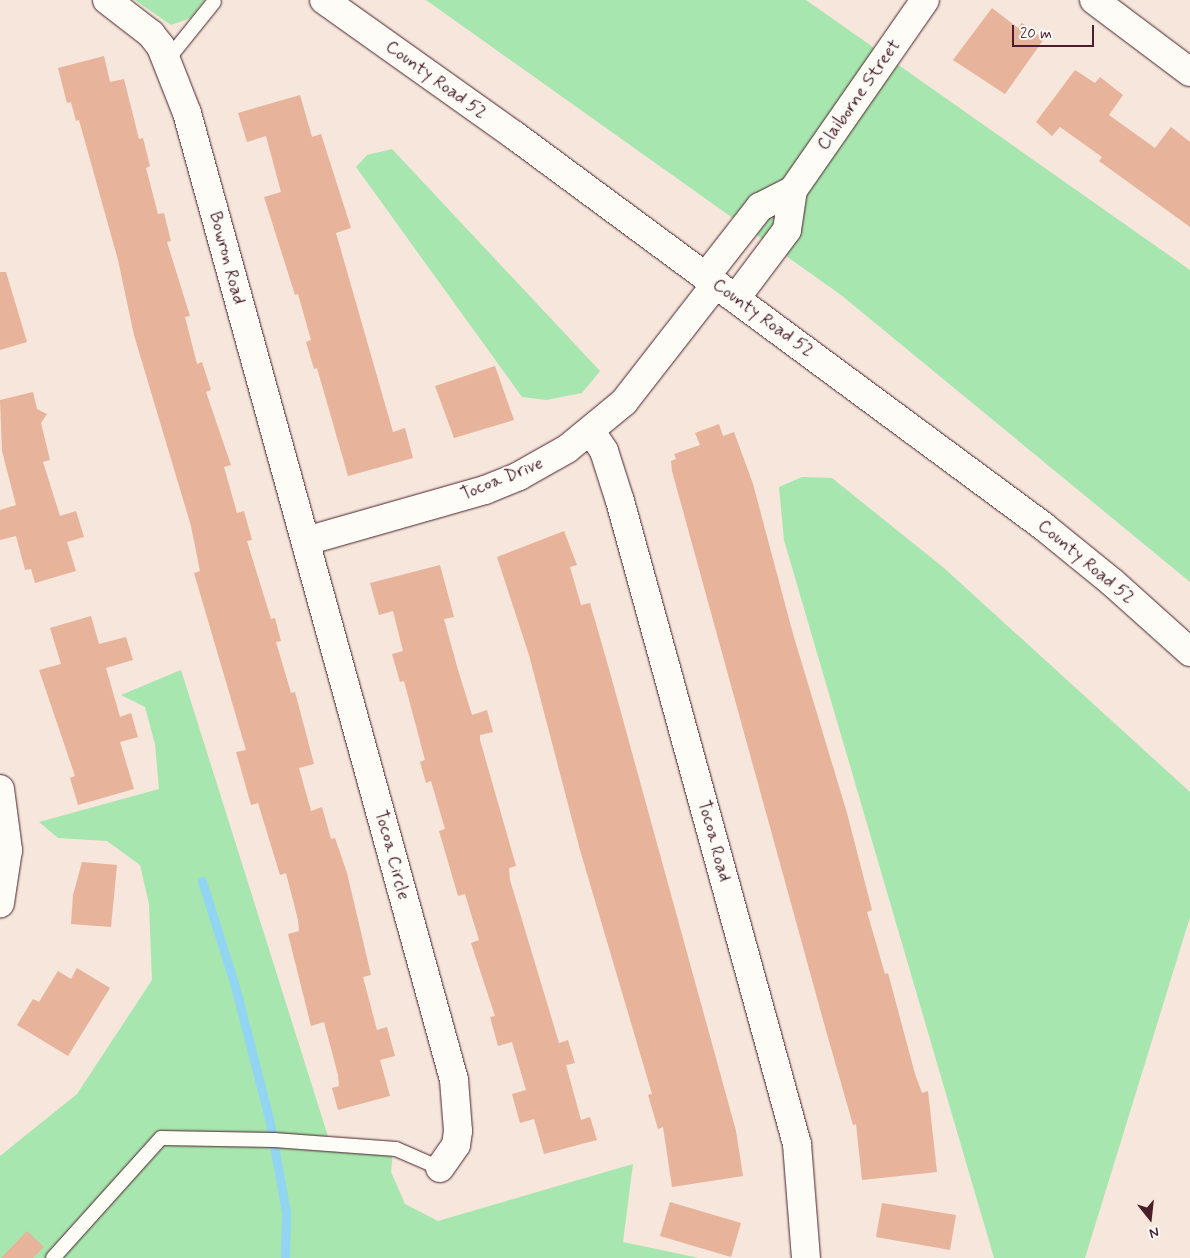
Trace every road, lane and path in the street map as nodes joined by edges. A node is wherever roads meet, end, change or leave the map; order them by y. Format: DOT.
graph roads {
  1 [pos="106,0"];
  2 [pos="324,0"];
  3 [pos="925,0"];
  4 [pos="1094,0"];
  5 [pos="214,2"];
  6 [pos="168,59"];
  7 [pos="1190,72"];
  8 [pos="793,190"];
  9 [pos="719,286"];
  10 [pos="591,431"];
  11 [pos="306,541"];
  12 [pos="1190,652"];
  13 [pos="0,789"];
  14 [pos="0,903"];
  15 [pos="440,1168"];
  16 [pos="53,1258"];
  17 [pos="806,1258"];
  1 -- 6 [label="street, Bowron Road"];
  2 -- 9 [label="street, County Road 52"];
  3 -- 8 [label="street, Claiborne Street"];
  4 -- 7 [label="street"];
  5 -- 6 [label="lane"];
  6 -- 11 [label="street, Bowron Road"];
  8 -- 9 [label="street, Claiborne Street"];
  8 -- 9 [label="street, Claiborne Street"];
  9 -- 10 [label="street, Tocoa Drive"];
  9 -- 12 [label="street, County Road 52"];
  10 -- 11 [label="street, Tocoa Drive"];
  10 -- 17 [label="street, Tocoa Road"];
  11 -- 15 [label="street, Tocoa Circle"];
  13 -- 14 [label="street"];
  15 -- 16 [label="lane"];
}
